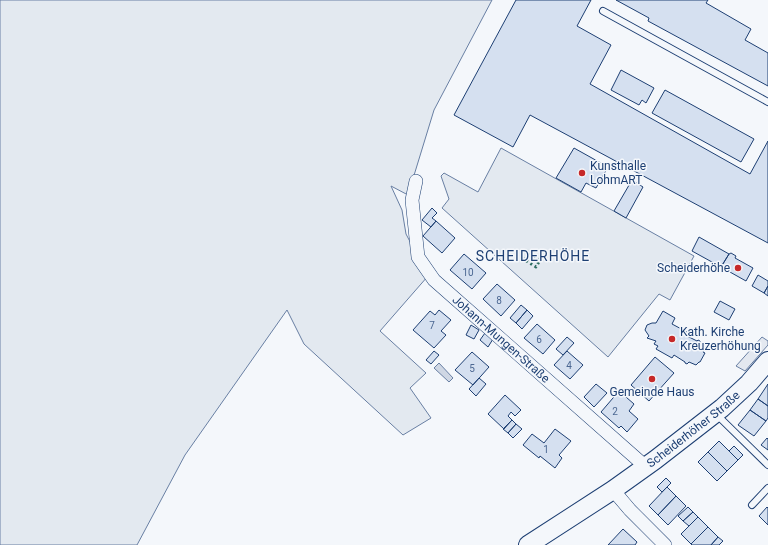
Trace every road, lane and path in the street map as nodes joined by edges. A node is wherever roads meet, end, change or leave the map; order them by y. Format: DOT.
graph roads {
  1 [pos="603,11"];
  2 [pos="768,102"];
  3 [pos="416,182"];
  4 [pos="768,361"];
  5 [pos="715,413"];
  6 [pos="768,465"];
  7 [pos="646,467"];
  8 [pos="768,488"];
  9 [pos="613,490"];
  10 [pos="752,505"];
  11 [pos="528,545"];
  12 [pos="665,545"];
  1 -- 2 [label="lane"];
  3 -- 7 [label="street, Johann-Mungen-Straße"];
  4 -- 5 [label="main road, Scheiderhöher Straße"];
  5 -- 6 [label="lane"];
  5 -- 7 [label="main road, Scheiderhöher Straße"];
  7 -- 9 [label="main road, Scheiderhöher Straße"];
  8 -- 10 [label="lane"];
  9 -- 11 [label="main road, Scheiderhöher Straße"];
  9 -- 12 [label="street"];
}
